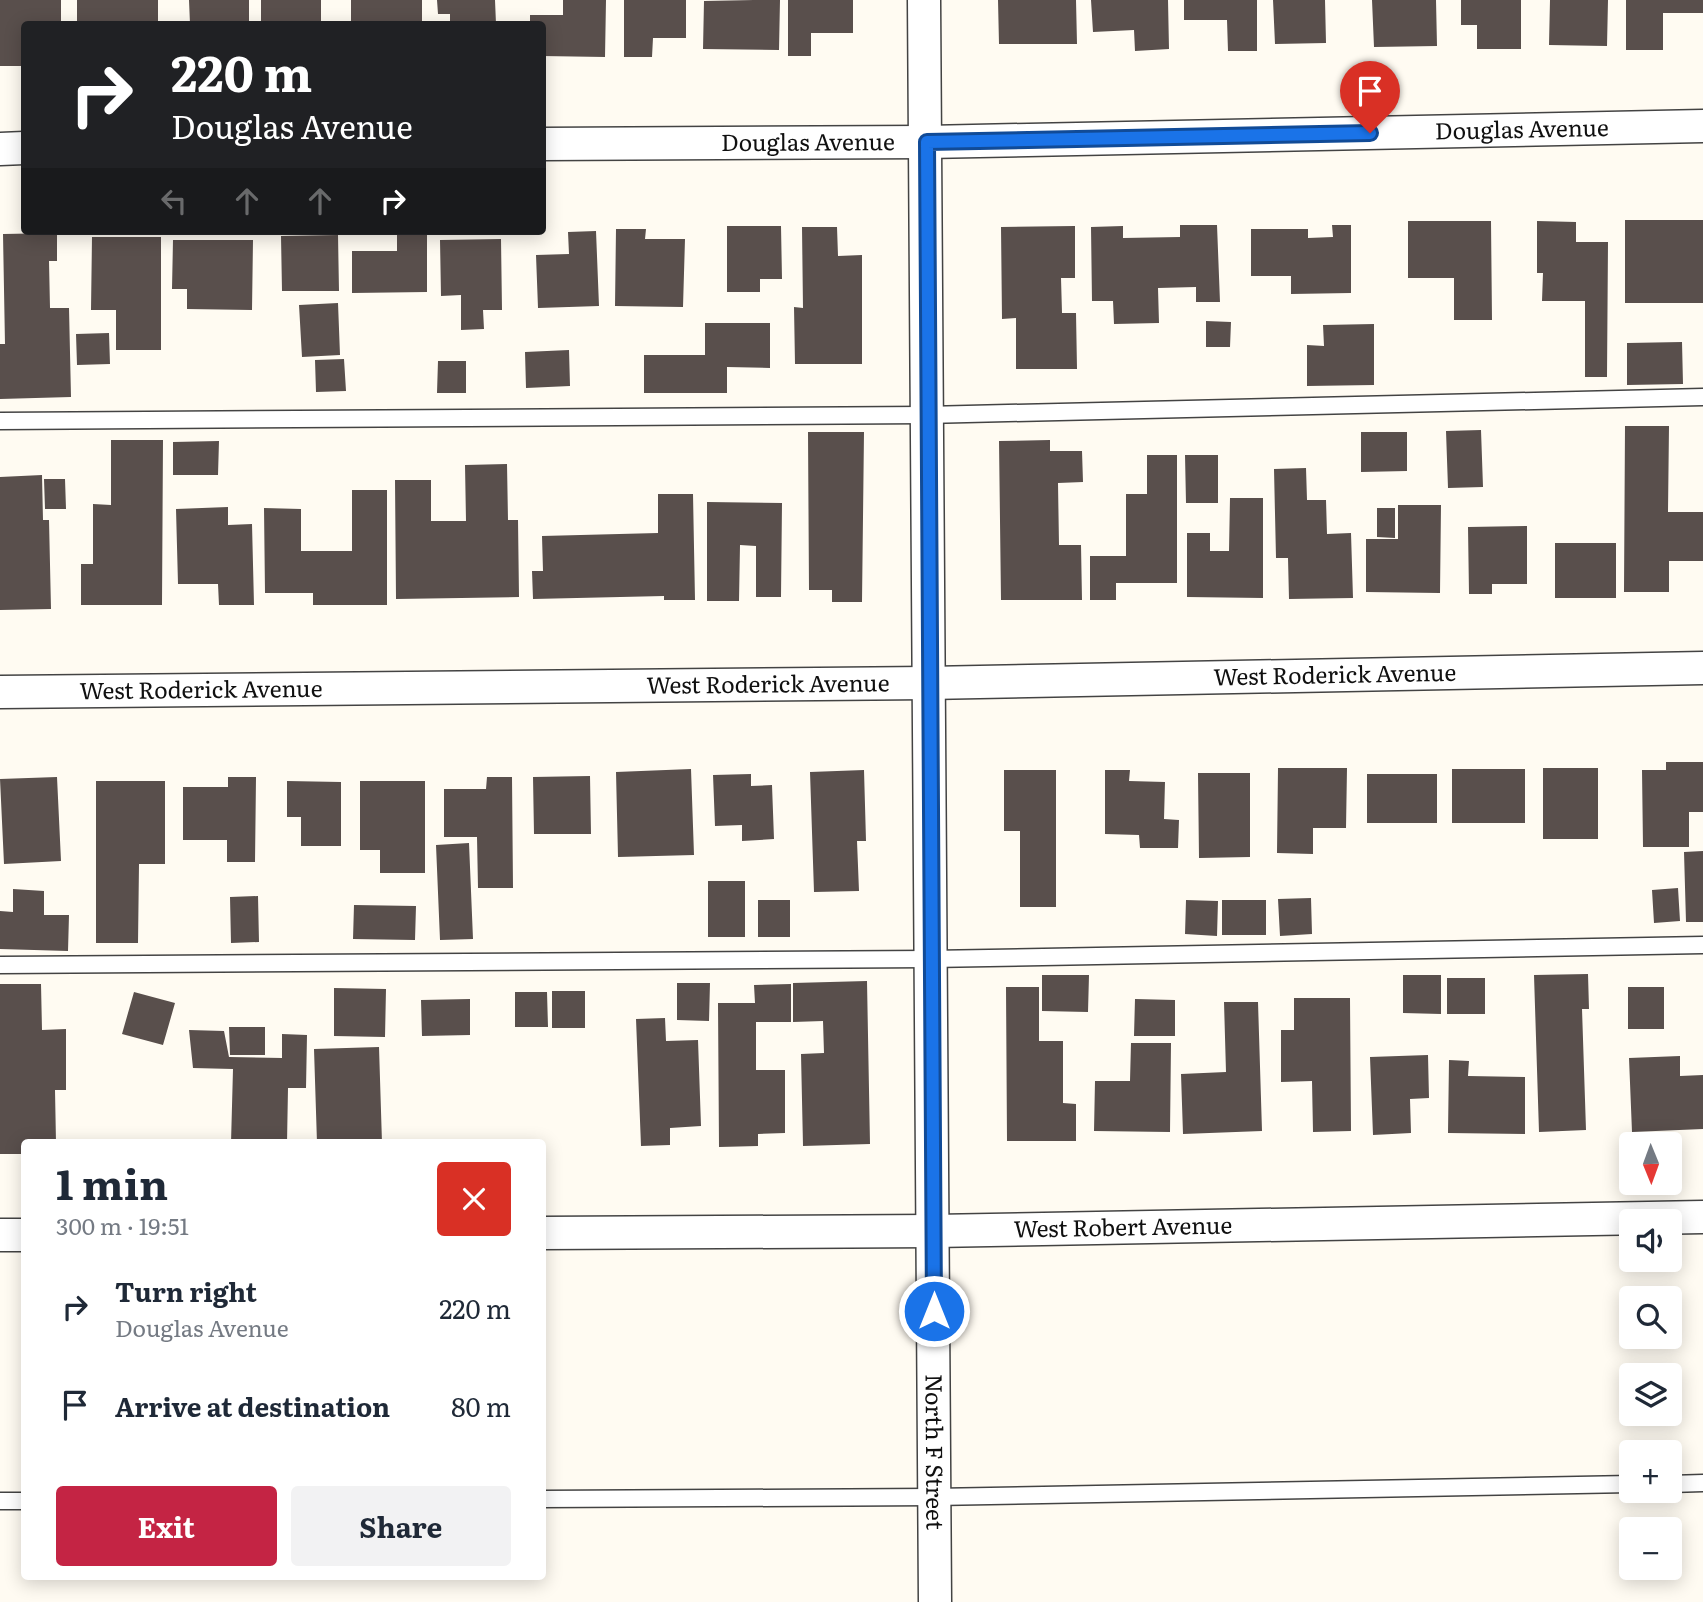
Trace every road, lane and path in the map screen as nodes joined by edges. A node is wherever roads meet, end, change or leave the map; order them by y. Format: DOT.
graph roads {
  1 [pos="923,0"];
  2 [pos="1703,126"];
  3 [pos="927,142"];
  4 [pos="546,145"];
  5 [pos="21,148"];
  6 [pos="0,149"];
  7 [pos="1703,397"];
  8 [pos="926,415"];
  9 [pos="0,421"];
  10 [pos="1703,668"];
  11 [pos="929,683"];
  12 [pos="0,692"];
  13 [pos="1703,945"];
  14 [pos="930,959"];
  15 [pos="0,965"];
  16 [pos="1703,1217"];
  17 [pos="934,1231"];
  18 [pos="546,1233"];
  19 [pos="0,1235"];
  20 [pos="21,1235"];
  21 [pos="1703,1483"];
  22 [pos="1619,1484"];
  23 [pos="1682,1484"];
  24 [pos="934,1497"];
  25 [pos="546,1499"];
  26 [pos="0,1501"];
  27 [pos="21,1501"];
  28 [pos="935,1602"];
  1 -- 3 [label="street, North F Street"];
  2 -- 3 [label="street, Douglas Avenue"];
  3 -- 4 [label="street, Douglas Avenue"];
  3 -- 8 [label="street, North F Street"];
  5 -- 6 [label="street"];
  7 -- 8 [label="lane"];
  8 -- 9 [label="lane"];
  8 -- 11 [label="street, North F Street"];
  10 -- 11 [label="street, West Roderick Avenue"];
  11 -- 12 [label="street, West Roderick Avenue"];
  11 -- 14 [label="street, North F Street"];
  13 -- 14 [label="lane"];
  14 -- 15 [label="lane"];
  14 -- 17 [label="street, North F Street"];
  16 -- 17 [label="street, West Robert Avenue"];
  17 -- 18 [label="street, West Robert Avenue"];
  17 -- 24 [label="street, North F Street"];
  19 -- 20 [label="street"];
  21 -- 23 [label="lane"];
  22 -- 24 [label="lane"];
  24 -- 25 [label="lane"];
  24 -- 28 [label="street, North F Street"];
  26 -- 27 [label="lane"];
}
